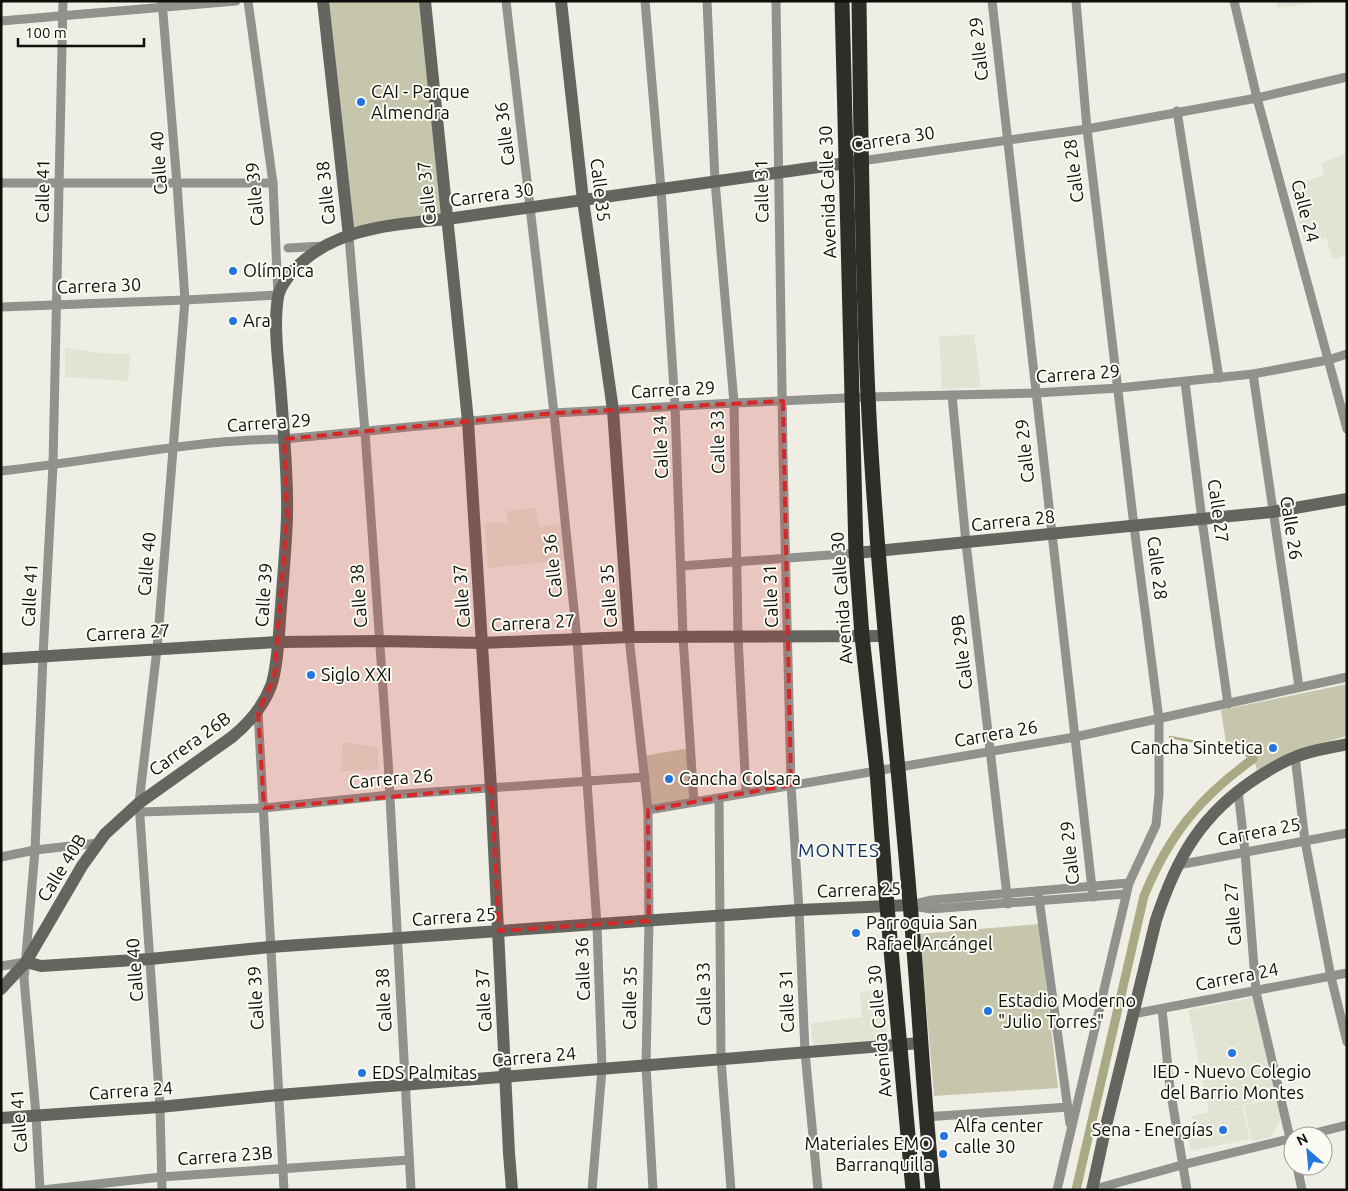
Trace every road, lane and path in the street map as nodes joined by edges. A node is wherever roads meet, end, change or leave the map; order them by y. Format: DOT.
graph roads {
  1 [pos="63,1"];
  2 [pos="236,1"];
  3 [pos="248,1"];
  4 [pos="324,1"];
  5 [pos="424,1"];
  6 [pos="506,1"];
  7 [pos="561,1"];
  8 [pos="645,1"];
  9 [pos="707,1"];
  10 [pos="776,1"];
  11 [pos="842,1"];
  12 [pos="860,1"];
  13 [pos="992,1"];
  14 [pos="1076,1"];
  15 [pos="1234,1"];
  16 [pos="162,4"];
  17 [pos="62,16"];
  18 [pos="1,21"];
  19 [pos="1347,77"];
  20 [pos="1257,98"];
  21 [pos="1177,111"];
  22 [pos="1087,129"];
  23 [pos="1007,139"];
  24 [pos="853,162"];
  25 [pos="778,173"];
  26 [pos="59,182"];
  27 [pos="715,182"];
  28 [pos="1,183"];
  29 [pos="274,183"];
  30 [pos="177,184"];
  31 [pos="661,189"];
  32 [pos="582,200"];
  33 [pos="530,207"];
  34 [pos="447,218"];
  35 [pos="348,236"];
  36 [pos="326,245"];
  37 [pos="288,248"];
  38 [pos="278,295"];
  39 [pos="185,300"];
  40 [pos="57,305"];
  41 [pos="1,307"];
  42 [pos="1347,354"];
  43 [pos="1328,360"];
  44 [pos="1253,374"];
  45 [pos="1219,378"];
  46 [pos="1185,382"];
  47 [pos="1119,388"];
  48 [pos="1036,393"];
  49 [pos="952,395"];
  50 [pos="868,397"];
  51 [pos="853,398"];
  52 [pos="783,401"];
  53 [pos="734,403"];
  54 [pos="675,406"];
  55 [pos="613,410"];
  56 [pos="554,413"];
  57 [pos="468,421"];
  58 [pos="1347,429"];
  59 [pos="365,432"];
  60 [pos="284,439"];
  61 [pos="173,448"];
  62 [pos="53,465"];
  63 [pos="1,471"];
  64 [pos="1347,499"];
  65 [pos="1272,512"];
  66 [pos="1202,520"];
  67 [pos="1134,526"];
  68 [pos="1052,535"];
  69 [pos="966,544"];
  70 [pos="879,552"];
  71 [pos="856,553"];
  72 [pos="786,559"];
  73 [pos="736,562"];
  74 [pos="681,566"];
  75 [pos="788,636"];
  76 [pos="862,636"];
  77 [pos="886,636"];
  78 [pos="629,637"];
  79 [pos="683,637"];
  80 [pos="738,637"];
  81 [pos="577,639"];
  82 [pos="380,641"];
  83 [pos="277,642"];
  84 [pos="482,643"];
  85 [pos="157,649"];
  86 [pos="43,656"];
  87 [pos="1,659"];
  88 [pos="1347,677"];
  89 [pos="1299,687"];
  90 [pos="1228,704"];
  91 [pos="258,711"];
  92 [pos="1159,719"];
  93 [pos="1075,736"];
  94 [pos="1347,744"];
  95 [pos="990,751"];
  96 [pos="1295,756"];
  97 [pos="898,767"];
  98 [pos="877,771"];
  99 [pos="644,778"];
  100 [pos="587,781"];
  101 [pos="791,786"];
  102 [pos="491,788"];
  103 [pos="1238,790"];
  104 [pos="746,793"];
  105 [pos="390,795"];
  106 [pos="719,798"];
  107 [pos="694,802"];
  108 [pos="140,807"];
  109 [pos="264,808"];
  110 [pos="648,810"];
  111 [pos="1347,833"];
  112 [pos="1305,841"];
  113 [pos="98,843"];
  114 [pos="35,850"];
  115 [pos="1245,852"];
  116 [pos="1,857"];
  117 [pos="1178,865"];
  118 [pos="1129,883"];
  119 [pos="1092,886"];
  120 [pos="1038,891"];
  121 [pos="1007,894"];
  122 [pos="1126,894"];
  123 [pos="1093,897"];
  124 [pos="1040,902"];
  125 [pos="1008,904"];
  126 [pos="911,905"];
  127 [pos="887,906"];
  128 [pos="799,910"];
  129 [pos="719,917"];
  130 [pos="649,921"];
  131 [pos="597,925"];
  132 [pos="499,931"];
  133 [pos="398,938"];
  134 [pos="270,947"];
  135 [pos="150,959"];
  136 [pos="26,962"];
  137 [pos="1,966"];
  138 [pos="1347,973"];
  139 [pos="1331,977"];
  140 [pos="1,989"];
  141 [pos="1256,992"];
  142 [pos="1162,1009"];
  143 [pos="1133,1014"];
  144 [pos="1347,1042"];
  145 [pos="920,1043"];
  146 [pos="899,1044"];
  147 [pos="805,1052"];
  148 [pos="721,1059"];
  149 [pos="646,1065"];
  150 [pos="602,1069"];
  151 [pos="506,1077"];
  152 [pos="406,1085"];
  153 [pos="279,1096"];
  154 [pos="160,1107"];
  155 [pos="1068,1107"];
  156 [pos="36,1115"];
  157 [pos="926,1117"];
  158 [pos="1,1118"];
  159 [pos="1347,1125"];
  160 [pos="1289,1126"];
  161 [pos="1333,1128"];
  162 [pos="1071,1129"];
  163 [pos="1283,1141"];
  164 [pos="409,1160"];
  165 [pos="1182,1165"];
  166 [pos="283,1168"];
  167 [pos="161,1176"];
  168 [pos="1298,1176"];
  169 [pos="41,1190"];
  170 [pos="162,1190"];
  171 [pos="284,1190"];
  172 [pos="411,1190"];
  173 [pos="512,1190"];
  174 [pos="592,1190"];
  175 [pos="653,1190"];
  176 [pos="731,1190"];
  177 [pos="818,1190"];
  178 [pos="913,1190"];
  179 [pos="933,1190"];
  180 [pos="1057,1190"];
  181 [pos="1092,1190"];
  182 [pos="1187,1190"];
  183 [pos="1302,1190"];
  1 -- 17 [label="street, Calle 41"];
  2 -- 16 [label="street"];
  3 -- 29 [label="street, Calle 39"];
  4 -- 35 [label="street, Calle 38"];
  5 -- 34 [label="street, Calle 37"];
  6 -- 33 [label="street, Calle 36"];
  7 -- 32 [label="street, Calle 35"];
  8 -- 31 [label="street, Calle 34"];
  9 -- 27 [label="street, Calle 33"];
  10 -- 25 [label="street, Calle 31"];
  11 -- 24 [label="highway, Avenida Calle 30"];
  12 -- 24 [label="highway, Avenida Calle 30"];
  13 -- 23 [label="street, Calle 29"];
  14 -- 22 [label="street, Calle 28"];
  15 -- 20 [label="street, Calle 24"];
  16 -- 17 [label="street"];
  16 -- 30 [label="street, Calle 40"];
  17 -- 18 [label="street"];
  17 -- 26 [label="street, Calle 41"];
  19 -- 20 [label="street, Carrera 30"];
  20 -- 21 [label="street, Carrera 30"];
  20 -- 43 [label="street, Calle 24"];
  21 -- 22 [label="street, Carrera 30"];
  21 -- 45 [label="street"];
  22 -- 23 [label="street, Carrera 30"];
  22 -- 47 [label="street, Calle 28"];
  23 -- 24 [label="street, Carrera 30"];
  23 -- 48 [label="street, Calle 29"];
  24 -- 25 [label="street, Carrera 30"];
  24 -- 50 [label="highway, Avenida Calle 30"];
  24 -- 51 [label="highway, Avenida Calle 30"];
  25 -- 27 [label="street, Carrera 30"];
  25 -- 52 [label="street, Calle 31"];
  26 -- 28 [label="street"];
  26 -- 30 [label="street"];
  26 -- 40 [label="street, Calle 41"];
  27 -- 31 [label="street, Carrera 30"];
  27 -- 53 [label="street, Calle 33"];
  29 -- 30 [label="street"];
  29 -- 38 [label="street, Calle 39"];
  30 -- 39 [label="street, Calle 40"];
  31 -- 32 [label="street, Carrera 30"];
  31 -- 54 [label="street, Calle 34"];
  32 -- 33 [label="street, Carrera 30"];
  32 -- 55 [label="street, Calle 35"];
  33 -- 34 [label="street, Carrera 30"];
  33 -- 56 [label="street, Calle 36"];
  34 -- 35 [label="street, Carrera 30"];
  34 -- 57 [label="street, Calle 37"];
  35 -- 36 [label="street, Carrera 30"];
  35 -- 59 [label="street, Calle 38"];
  36 -- 37 [label="street, Carrera 30"];
  36 -- 38 [label="street, Carrera 30"];
  38 -- 39 [label="street, Carrera 30"];
  38 -- 60 [label="street, Calle 39"];
  39 -- 40 [label="street, Carrera 30"];
  39 -- 61 [label="street, Calle 40"];
  40 -- 41 [label="street, Carrera 30"];
  40 -- 62 [label="street, Calle 41"];
  42 -- 43 [label="street, Carrera 29"];
  43 -- 44 [label="street, Carrera 29"];
  43 -- 58 [label="street, Calle 24"];
  44 -- 45 [label="street, Carrera 29"];
  44 -- 65 [label="street, Calle 26"];
  45 -- 46 [label="street, Carrera 29"];
  46 -- 47 [label="street, Carrera 29"];
  46 -- 66 [label="street, Calle 27"];
  47 -- 48 [label="street, Carrera 29"];
  47 -- 67 [label="street, Calle 28"];
  48 -- 49 [label="street, Carrera 29"];
  48 -- 68 [label="street, Calle 29"];
  49 -- 50 [label="street, Carrera 29"];
  49 -- 69 [label="street, Calle 29B"];
  50 -- 51 [label="street, Carrera 29"];
  50 -- 70 [label="highway, Avenida Calle 30"];
  51 -- 52 [label="street, Carrera 29"];
  51 -- 71 [label="highway, Avenida Calle 30"];
  52 -- 53 [label="street, Carrera 29"];
  52 -- 72 [label="street, Calle 31"];
  53 -- 54 [label="street, Carrera 29"];
  53 -- 73 [label="street, Calle 33"];
  54 -- 55 [label="street, Carrera 29"];
  54 -- 74 [label="street, Calle 34"];
  55 -- 56 [label="street, Carrera 29"];
  55 -- 78 [label="street, Calle 35"];
  56 -- 57 [label="street, Carrera 29"];
  56 -- 81 [label="street, Calle 36"];
  57 -- 59 [label="street, Carrera 29"];
  57 -- 84 [label="street, Calle 37"];
  59 -- 60 [label="street, Carrera 29"];
  59 -- 82 [label="street, Calle 38"];
  60 -- 61 [label="street, Carrera 29"];
  60 -- 83 [label="street, Calle 39"];
  61 -- 62 [label="street, Carrera 29"];
  61 -- 85 [label="street, Calle 40"];
  62 -- 63 [label="street, Carrera 29"];
  62 -- 86 [label="street, Calle 41"];
  64 -- 65 [label="street, Carrera 28"];
  65 -- 66 [label="street, Carrera 28"];
  65 -- 89 [label="street, Calle 26"];
  66 -- 67 [label="street, Carrera 28"];
  66 -- 90 [label="street, Calle 27"];
  67 -- 68 [label="street, Carrera 28"];
  67 -- 92 [label="street, Calle 28"];
  68 -- 69 [label="street, Carrera 28"];
  68 -- 93 [label="street, Calle 29"];
  69 -- 70 [label="street, Carrera 28"];
  69 -- 95 [label="street, Calle 29B"];
  70 -- 71 [label="street, Carrera 28"];
  70 -- 77 [label="highway, Avenida Calle 30"];
  71 -- 72 [label="street, Carrera 28"];
  71 -- 76 [label="highway, Avenida Calle 30"];
  72 -- 73 [label="street, Carrera 28"];
  72 -- 75 [label="street, Calle 31"];
  73 -- 74 [label="street, Carrera 28"];
  73 -- 80 [label="street, Calle 33"];
  74 -- 79 [label="street, Calle 34"];
  75 -- 76 [label="street, Carrera 27"];
  75 -- 80 [label="street, Carrera 27"];
  75 -- 101 [label="street, Calle 31"];
  76 -- 77 [label="street, Carrera 27"];
  76 -- 98 [label="highway, Avenida Calle 30"];
  77 -- 97 [label="highway, Avenida Calle 30"];
  78 -- 79 [label="street, Carrera 27"];
  78 -- 81 [label="street, Carrera 27"];
  78 -- 99 [label="street, Calle 35"];
  79 -- 80 [label="street, Carrera 27"];
  79 -- 107 [label="street, Calle 34"];
  80 -- 104 [label="street, Calle 33"];
  81 -- 84 [label="street, Carrera 27"];
  81 -- 100 [label="street, Calle 36"];
  82 -- 83 [label="street, Carrera 27"];
  82 -- 84 [label="street, Carrera 27"];
  82 -- 105 [label="street, Calle 38"];
  83 -- 85 [label="street, Carrera 27"];
  83 -- 91 [label="street, Calle 39"];
  84 -- 102 [label="street, Calle 37"];
  85 -- 86 [label="street, Carrera 27"];
  85 -- 108 [label="street, Calle 40"];
  86 -- 87 [label="street, Carrera 27"];
  86 -- 114 [label="street, Calle 41"];
  88 -- 89 [label="street, Carrera 26"];
  89 -- 90 [label="street, Carrera 26"];
  90 -- 92 [label="street, Carrera 26"];
  91 -- 108 [label="street, Carrera 26B"];
  91 -- 109 [label="street, Calle 39"];
  92 -- 93 [label="street, Carrera 26"];
  92 -- 118 [label="street, Calle 28"];
  93 -- 95 [label="street, Carrera 26"];
  93 -- 119 [label="street, Calle 29"];
  94 -- 96 [label="street"];
  95 -- 97 [label="street, Carrera 26"];
  95 -- 121 [label="street, Calle 29B"];
  96 -- 103 [label="street"];
  96 -- 112 [label="street"];
  97 -- 98 [label="street, Carrera 26"];
  97 -- 126 [label="highway, Avenida Calle 30"];
  98 -- 101 [label="street, Carrera 26"];
  98 -- 127 [label="highway, Avenida Calle 30"];
  99 -- 100 [label="street, Carrera 26"];
  99 -- 110 [label="street, Calle 35"];
  100 -- 102 [label="street, Carrera 26"];
  100 -- 131 [label="street, Calle 36"];
  101 -- 104 [label="street, Carrera 26"];
  101 -- 128 [label="street, Calle 31"];
  102 -- 105 [label="street, Carrera 26"];
  102 -- 132 [label="street, Calle 37"];
  103 -- 115 [label="street, Calle 27"];
  103 -- 117 [label="street"];
  104 -- 106 [label="street, Carrera 26"];
  105 -- 109 [label="street, Carrera 26"];
  105 -- 133 [label="street, Calle 38"];
  106 -- 107 [label="street, Carrera 26"];
  106 -- 129 [label="street, Calle 33"];
  107 -- 110 [label="street, Carrera 26"];
  108 -- 109 [label="street, Carrera 26"];
  108 -- 113 [label="street, Calle 40B"];
  108 -- 135 [label="street, Calle 40"];
  109 -- 134 [label="street, Calle 39"];
  110 -- 130 [label="street, Calle 35"];
  111 -- 112 [label="street, Carrera 25"];
  112 -- 115 [label="street, Carrera 25"];
  112 -- 139 [label="street"];
  113 -- 114 [label="street"];
  113 -- 136 [label="street, Calle 40B"];
  114 -- 116 [label="street"];
  114 -- 136 [label="street, Calle 41"];
  115 -- 117 [label="street, Carrera 25"];
  115 -- 141 [label="street, Calle 27"];
  117 -- 143 [label="street"];
  118 -- 119 [label="street, Carrera 25"];
  118 -- 122 [label="street, Calle 28"];
  119 -- 120 [label="street, Carrera 25"];
  119 -- 123 [label="street, Calle 29"];
  120 -- 121 [label="street, Carrera 25"];
  120 -- 124 [label="street, Calle 29"];
  121 -- 125 [label="street, Calle 29B"];
  121 -- 126 [label="street, Carrera 25"];
  122 -- 123 [label="street, Carrera 25"];
  122 -- 162 [label="street, Calle 28"];
  123 -- 124 [label="street, Carrera 25"];
  124 -- 125 [label="street, Carrera 25"];
  124 -- 155 [label="street, Calle 29"];
  125 -- 126 [label="street, Carrera 25"];
  126 -- 127 [label="street, Carrera 25"];
  126 -- 145 [label="highway, Avenida Calle 30"];
  127 -- 128 [label="street, Carrera 25"];
  127 -- 146 [label="highway, Avenida Calle 30"];
  128 -- 129 [label="street, Carrera 25"];
  128 -- 147 [label="street, Calle 31"];
  129 -- 130 [label="street, Carrera 25"];
  129 -- 148 [label="street, Calle 33"];
  130 -- 131 [label="street, Carrera 25"];
  130 -- 149 [label="street, Calle 35"];
  131 -- 132 [label="street, Carrera 25"];
  131 -- 150 [label="street, Calle 36"];
  132 -- 133 [label="street, Carrera 25"];
  132 -- 151 [label="street, Calle 37"];
  133 -- 134 [label="street, Carrera 25"];
  133 -- 152 [label="street, Calle 38"];
  134 -- 135 [label="street, Carrera 25"];
  134 -- 153 [label="street, Calle 39"];
  135 -- 136 [label="street, Carrera 25"];
  135 -- 154 [label="street, Calle 40"];
  136 -- 137 [label="street, Carrera 25"];
  136 -- 140 [label="street, Calle 40B"];
  136 -- 156 [label="street, Calle 41"];
  138 -- 139 [label="street, Carrera 24"];
  139 -- 141 [label="street, Carrera 24"];
  139 -- 144 [label="street"];
  141 -- 142 [label="street, Carrera 24"];
  141 -- 160 [label="street, Calle 27"];
  142 -- 143 [label="street, Carrera 24"];
  142 -- 165 [label="street"];
  143 -- 181 [label="street"];
  145 -- 146 [label="street, Carrera 24"];
  145 -- 157 [label="highway, Avenida Calle 30"];
  146 -- 147 [label="street, Carrera 24"];
  146 -- 178 [label="highway, Avenida Calle 30"];
  147 -- 148 [label="street, Carrera 24"];
  147 -- 177 [label="street, Calle 31"];
  148 -- 149 [label="street, Carrera 24"];
  148 -- 176 [label="street, Calle 33"];
  149 -- 150 [label="street, Carrera 24"];
  149 -- 175 [label="street, Calle 35"];
  150 -- 151 [label="street, Carrera 24"];
  150 -- 174 [label="street, Calle 36"];
  151 -- 152 [label="street, Carrera 24"];
  151 -- 173 [label="street, Calle 37"];
  152 -- 153 [label="street, Carrera 24"];
  152 -- 164 [label="street, Calle 38"];
  153 -- 154 [label="street, Carrera 24"];
  153 -- 166 [label="street, Calle 39"];
  154 -- 156 [label="street, Carrera 24"];
  154 -- 167 [label="street, Calle 40"];
  155 -- 157 [label="street"];
  155 -- 162 [label="street, Calle 29"];
  156 -- 158 [label="street, Carrera 24"];
  156 -- 169 [label="street, Calle 41"];
  157 -- 179 [label="highway, Avenida Calle 30"];
  159 -- 161 [label="street"];
  162 -- 180 [label="street, Calle 29"];
  163 -- 165 [label="street"];
  164 -- 166 [label="street, Carrera 23B"];
  164 -- 172 [label="street, Calle 38"];
  165 -- 181 [label="street"];
  165 -- 182 [label="street"];
  166 -- 167 [label="street, Carrera 23B"];
  166 -- 171 [label="street, Calle 39"];
  167 -- 169 [label="street, Carrera 23B"];
  167 -- 170 [label="street, Calle 40"];
  168 -- 183 [label="street"];
}
